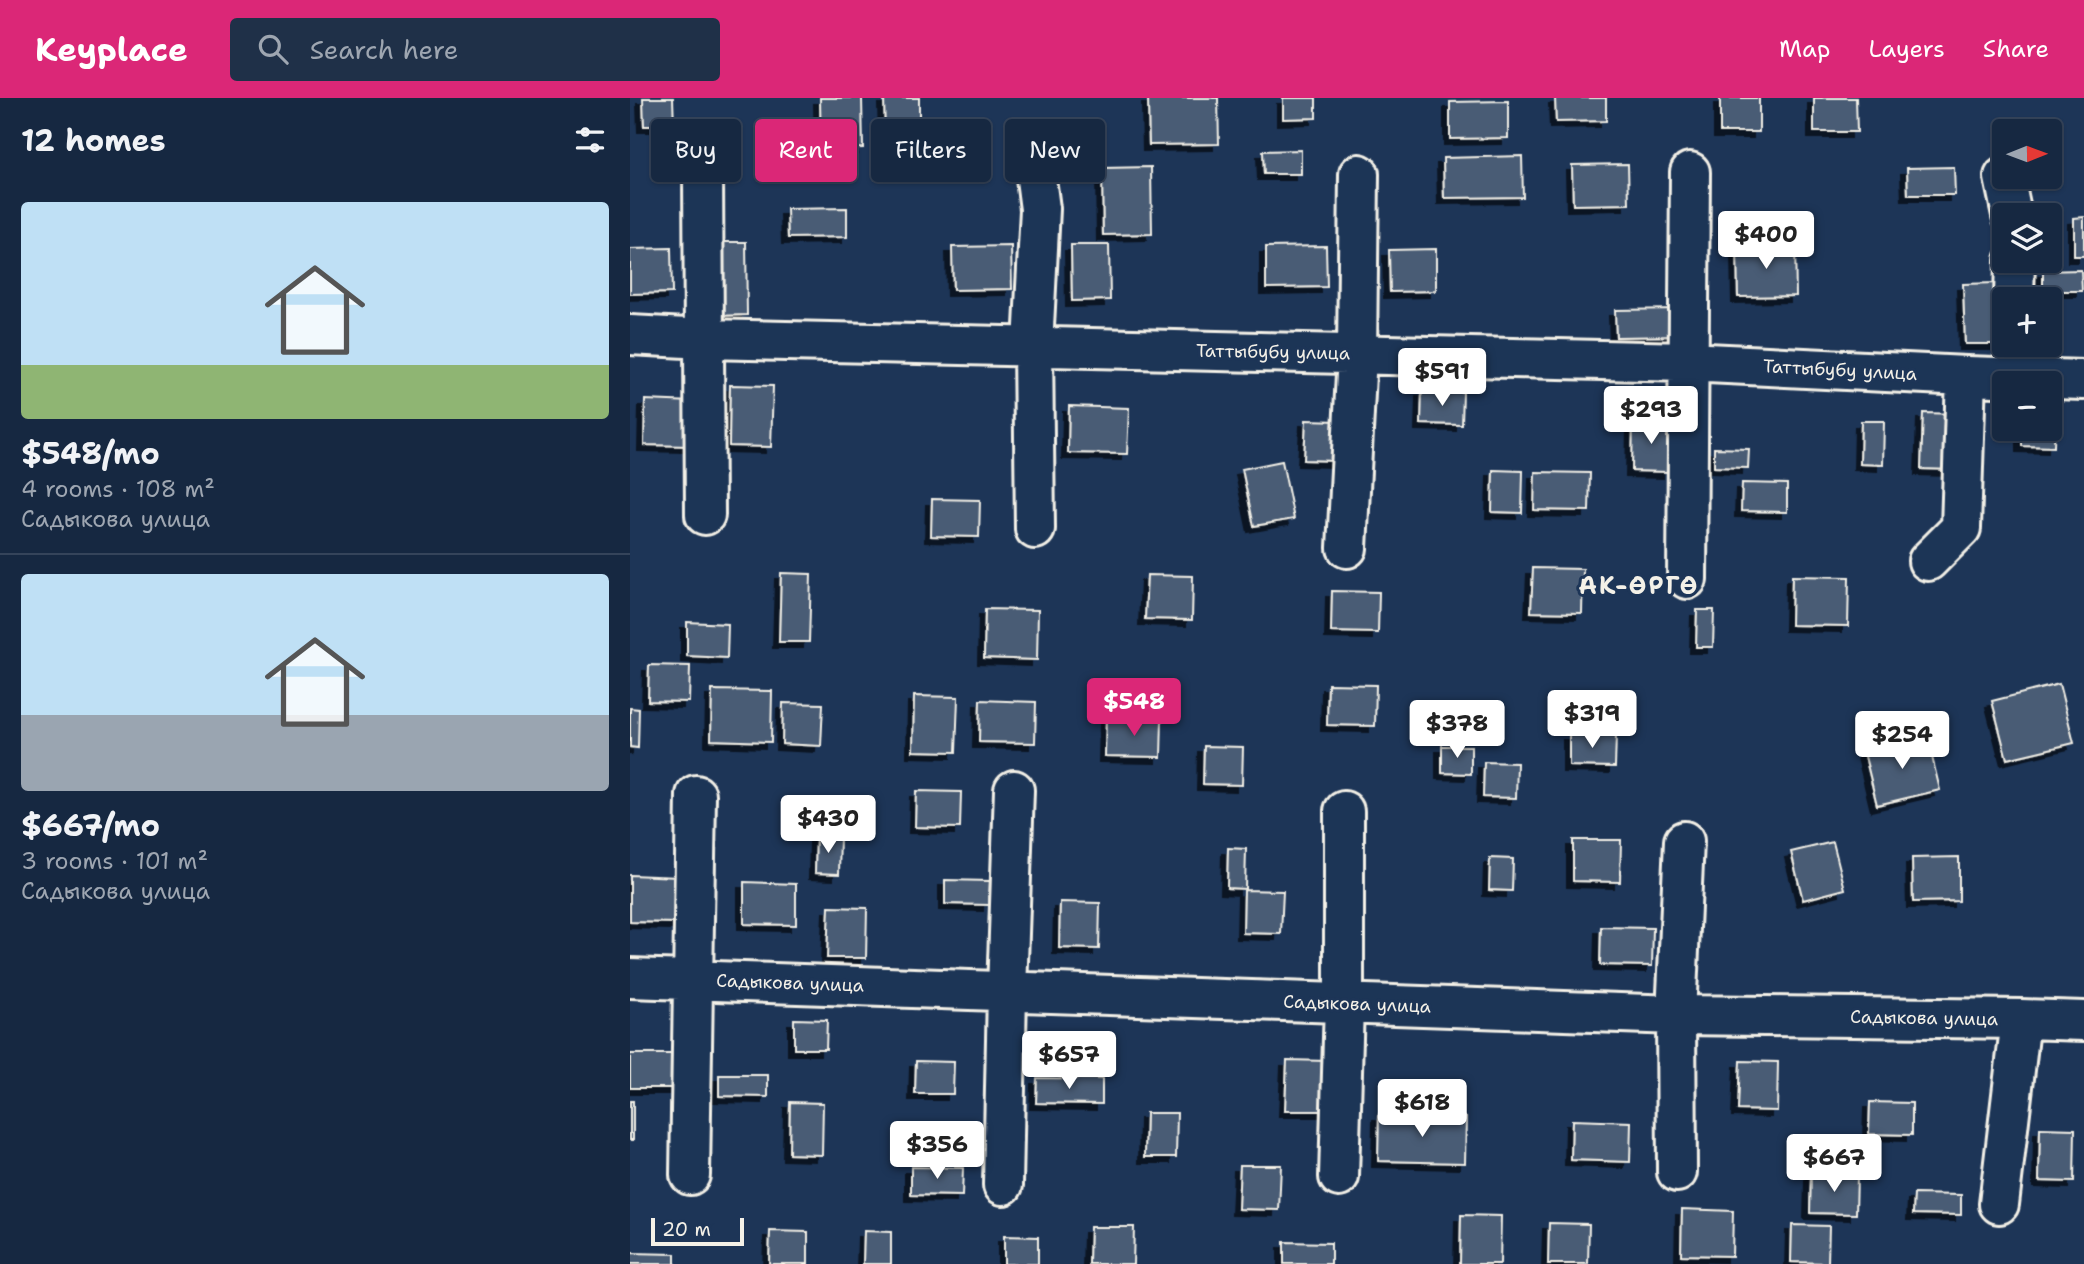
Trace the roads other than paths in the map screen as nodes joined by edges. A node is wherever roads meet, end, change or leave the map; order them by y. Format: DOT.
graph roads {
  1 [pos="1690,172"];
  2 [pos="1359,174"];
  3 [pos="703,182"];
  4 [pos="1037,182"];
  5 [pos="630,335"];
  6 [pos="705,339"];
  7 [pos="1033,346"];
  8 [pos="1357,354"];
  9 [pos="2012,361"];
  10 [pos="1687,362"];
  11 [pos="1966,376"];
  12 [pos="2084,380"];
  13 [pos="705,516"];
  14 [pos="1035,529"];
  15 [pos="1347,548"];
  16 [pos="1928,561"];
  17 [pos="1687,579"];
  18 [pos="1014,790"];
  19 [pos="696,795"];
  20 [pos="1344,811"];
  21 [pos="1684,841"];
  22 [pos="630,978"];
  23 [pos="693,980"];
  24 [pos="1007,991"];
  25 [pos="1344,1003"];
  26 [pos="1676,1015"];
  27 [pos="2021,1019"];
  28 [pos="2084,1021"];
  29 [pos="1677,1172"];
  30 [pos="690,1175"];
  31 [pos="1339,1177"];
  32 [pos="1003,1185"];
  33 [pos="1999,1204"];
  1 -- 10 [label="street"];
  2 -- 8 [label="street"];
  3 -- 6 [label="street"];
  4 -- 7 [label="street"];
  5 -- 6 [label="street, Таттыбубу улица"];
  6 -- 7 [label="street, Таттыбубу улица"];
  6 -- 13 [label="street"];
  7 -- 8 [label="street, Таттыбубу улица"];
  7 -- 14 [label="street"];
  8 -- 10 [label="street, Таттыбубу улица"];
  8 -- 15 [label="street"];
  9 -- 11 [label="street, Таттыбубу улица"];
  9 -- 12 [label="street, Таттыбубу улица"];
  10 -- 11 [label="street, Таттыбубу улица"];
  10 -- 17 [label="street"];
  11 -- 16 [label="street"];
  18 -- 24 [label="street"];
  19 -- 23 [label="street"];
  20 -- 25 [label="street"];
  21 -- 26 [label="street"];
  22 -- 23 [label="street, Садыкова улица"];
  23 -- 24 [label="street, Садыкова улица"];
  23 -- 30 [label="street"];
  24 -- 25 [label="street, Садыкова улица"];
  24 -- 32 [label="street"];
  25 -- 26 [label="street, Садыкова улица"];
  25 -- 31 [label="street"];
  26 -- 27 [label="street, Садыкова улица"];
  26 -- 29 [label="street"];
  27 -- 28 [label="street, Садыкова улица"];
  27 -- 33 [label="street"];
}
